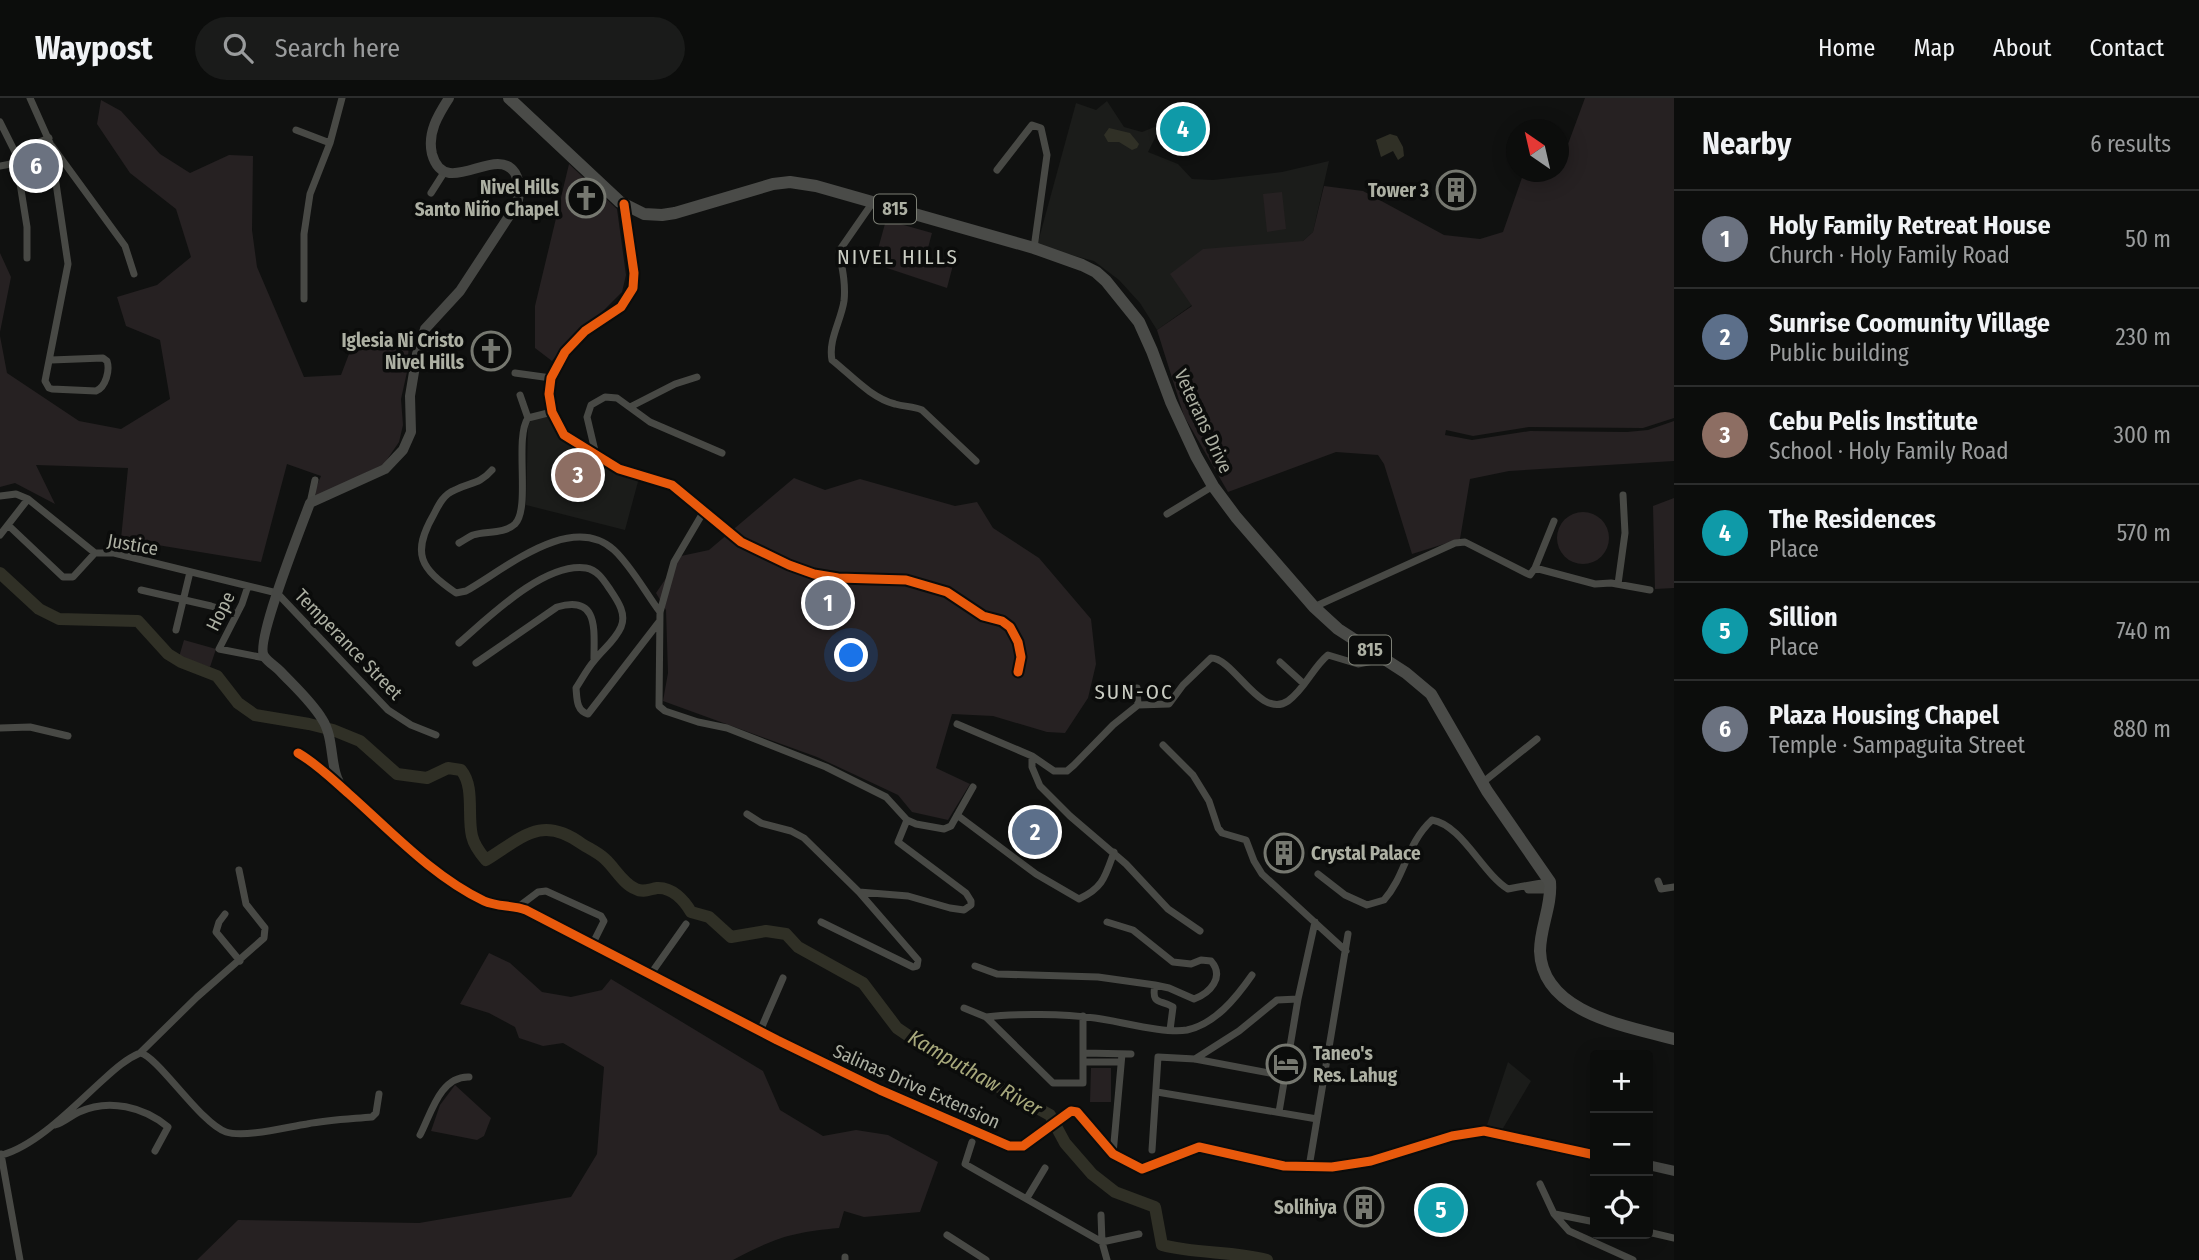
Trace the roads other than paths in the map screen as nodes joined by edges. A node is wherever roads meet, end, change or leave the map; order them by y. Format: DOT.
graph roads {
  1 [pos="30,98"];
  2 [pos="342,98"];
  3 [pos="449,98"];
  4 [pos="509,98"];
  5 [pos="0,122"];
  6 [pos="296,130"];
  7 [pos="49,141"];
  8 [pos="330,143"];
  9 [pos="15,152"];
  10 [pos="16,163"];
  11 [pos="0,166"];
  12 [pos="997,170"];
  13 [pos="445,171"];
  14 [pos="431,193"];
  15 [pos="873,202"];
  16 [pos="624,204"];
  17 [pos="1034,248"];
  18 [pos="27,258"];
  19 [pos="134,274"];
  20 [pos="304,299"];
  21 [pos="51,360"];
  22 [pos="515,373"];
  23 [pos="697,377"];
  24 [pos="551,378"];
  25 [pos="520,395"];
  26 [pos="630,407"];
  27 [pos="552,412"];
  28 [pos="528,418"];
  29 [pos="722,453"];
  30 [pos="596,455"];
  31 [pos="976,461"];
  32 [pos="492,470"];
  33 [pos="315,480"];
  34 [pos="1213,486"];
  35 [pos="1623,495"];
  36 [pos="0,496"];
  37 [pos="28,499"];
  38 [pos="310,503"];
  39 [pos="704,511"];
  40 [pos="1167,514"];
  41 [pos="1553,521"];
  42 [pos="8,525"];
  43 [pos="0,535"];
  44 [pos="459,543"];
  45 [pos="95,553"];
  46 [pos="1535,568"];
  47 [pos="190,572"];
  48 [pos="1618,584"];
  49 [pos="248,586"];
  50 [pos="141,590"];
  51 [pos="1650,590"];
  52 [pos="277,593"];
  53 [pos="184,601"];
  54 [pos="1314,607"];
  55 [pos="660,612"];
  56 [pos="237,614"];
  57 [pos="659,622"];
  58 [pos="176,630"];
  59 [pos="458,643"];
  60 [pos="265,658"];
  61 [pos="1384,659"];
  62 [pos="594,660"];
  63 [pos="1280,662"];
  64 [pos="476,663"];
  65 [pos="1018,672"];
  66 [pos="1304,684"];
  67 [pos="1137,688"];
  68 [pos="1138,705"];
  69 [pos="957,724"];
  70 [pos="0,727"];
  71 [pos="436,735"];
  72 [pos="68,736"];
  73 [pos="1537,739"];
  74 [pos="1163,745"];
  75 [pos="298,753"];
  76 [pos="1032,756"];
  77 [pos="1482,783"];
  78 [pos="340,785"];
  79 [pos="973,787"];
  80 [pos="747,814"];
  81 [pos="957,815"];
  82 [pos="907,820"];
  83 [pos="1114,852"];
  84 [pos="239,870"];
  85 [pos="1318,874"];
  86 [pos="1658,881"];
  87 [pos="1550,886"];
  88 [pos="1674,887"];
  89 [pos="859,892"];
  90 [pos="518,907"];
  91 [pos="225,914"];
  92 [pos="821,922"];
  93 [pos="1107,922"];
  94 [pos="1315,922"];
  95 [pos="686,924"];
  96 [pos="1200,931"];
  97 [pos="1348,934"];
  98 [pos="592,945"];
  99 [pos="1346,951"];
  100 [pos="240,961"];
  101 [pos="975,966"];
  102 [pos="650,975"];
  103 [pos="1252,975"];
  104 [pos="783,978"];
  105 [pos="1155,985"];
  106 [pos="1298,999"];
  107 [pos="964,1008"];
  108 [pos="1083,1016"];
  109 [pos="986,1017"];
  110 [pos="1170,1030"];
  111 [pos="760,1031"];
  112 [pos="1674,1039"];
  113 [pos="140,1053"];
  114 [pos="1084,1053"];
  115 [pos="1131,1054"];
  116 [pos="1121,1058"];
  117 [pos="1195,1059"];
  118 [pos="1083,1062"];
  119 [pos="1285,1076"];
  120 [pos="469,1077"];
  121 [pos="1157,1092"];
  122 [pos="379,1094"];
  123 [pos="1279,1112"];
  124 [pos="1317,1119"];
  125 [pos="51,1126"];
  126 [pos="420,1135"];
  127 [pos="972,1142"];
  128 [pos="1152,1150"];
  129 [pos="155,1151"];
  130 [pos="1,1154"];
  131 [pos="1113,1154"];
  132 [pos="1590,1154"];
  133 [pos="1653,1166"];
  134 [pos="1309,1167"];
  135 [pos="1045,1168"];
  136 [pos="1674,1171"];
  137 [pos="1539,1184"];
  138 [pos="1027,1198"];
  139 [pos="1555,1214"];
  140 [pos="1101,1215"];
  141 [pos="1590,1221"];
  142 [pos="1139,1234"];
  143 [pos="1653,1234"];
  144 [pos="947,1236"];
  145 [pos="1674,1238"];
  146 [pos="1102,1242"];
  147 [pos="20,1260"];
  148 [pos="986,1260"];
  149 [pos="1107,1260"];
  150 [pos="1633,1260"];
  1 -- 7 [label="street"];
  2 -- 8 [label="street"];
  3 -- 13 [label="street"];
  4 -- 16 [label="main road, Veterans Drive / 815"];
  5 -- 9 [label="street"];
  6 -- 8 [label="street"];
  7 -- 9 [label="street"];
  7 -- 19 [label="street"];
  7 -- 21 [label="street"];
  8 -- 20 [label="street"];
  9 -- 10 [label="street"];
  10 -- 11 [label="street"];
  10 -- 18 [label="street"];
  12 -- 17 [label="street"];
  13 -- 14 [label="street"];
  13 -- 38 [label="street"];
  15 -- 16 [label="main road, Veterans Drive / 815"];
  15 -- 17 [label="main road, Veterans Drive / 815"];
  15 -- 31 [label="street"];
  16 -- 24 [label="street"];
  17 -- 34 [label="main road, Veterans Drive / 815"];
  21 -- 21 [label="street"];
  22 -- 24 [label="street"];
  23 -- 26 [label="street"];
  24 -- 27 [label="street"];
  25 -- 28 [label="street"];
  26 -- 29 [label="street"];
  26 -- 30 [label="street"];
  27 -- 28 [label="street"];
  27 -- 30 [label="street"];
  28 -- 44 [label="street"];
  30 -- 39 [label="street"];
  32 -- 55 [label="street"];
  33 -- 38 [label="street"];
  34 -- 40 [label="street"];
  34 -- 54 [label="main road, Veterans Drive / 815"];
  35 -- 48 [label="street"];
  36 -- 37 [label="street"];
  37 -- 42 [label="street"];
  37 -- 45 [label="street, Justice"];
  38 -- 52 [label="street"];
  39 -- 55 [label="street"];
  39 -- 65 [label="street"];
  41 -- 46 [label="street"];
  42 -- 43 [label="street"];
  42 -- 45 [label="street"];
  45 -- 47 [label="street, Justice"];
  46 -- 48 [label="street"];
  46 -- 54 [label="street"];
  47 -- 49 [label="street, Justice"];
  47 -- 53 [label="street"];
  48 -- 51 [label="street"];
  49 -- 52 [label="street, Justice"];
  49 -- 56 [label="street, Hope"];
  50 -- 53 [label="street"];
  52 -- 60 [label="street"];
  52 -- 71 [label="street, Temperance Street"];
  53 -- 56 [label="street"];
  53 -- 58 [label="street"];
  54 -- 61 [label="main road, Veterans Drive / 815"];
  55 -- 57 [label="street"];
  56 -- 60 [label="street, Hope"];
  57 -- 62 [label="street"];
  57 -- 82 [label="street"];
  59 -- 62 [label="street"];
  60 -- 78 [label="street"];
  61 -- 66 [label="street"];
  61 -- 77 [label="main road, Veterans Drive / 815"];
  62 -- 64 [label="street"];
  63 -- 66 [label="street"];
  66 -- 68 [label="street"];
  67 -- 68 [label="street"];
  68 -- 76 [label="street"];
  69 -- 76 [label="street"];
  70 -- 72 [label="street"];
  73 -- 77 [label="street"];
  74 -- 94 [label="street"];
  75 -- 78 [label="street"];
  76 -- 83 [label="street"];
  77 -- 87 [label="main road, Veterans Drive / 815"];
  78 -- 90 [label="street, Salinas Drive Extension"];
  79 -- 81 [label="street"];
  80 -- 89 [label="street"];
  81 -- 82 [label="street"];
  81 -- 83 [label="street"];
  82 -- 89 [label="street"];
  83 -- 96 [label="street"];
  84 -- 100 [label="street"];
  85 -- 87 [label="street"];
  86 -- 88 [label="street"];
  87 -- 112 [label="main road"];
  89 -- 92 [label="street"];
  90 -- 98 [label="street, Salinas Drive Extension"];
  90 -- 98 [label="street"];
  91 -- 100 [label="street"];
  93 -- 105 [label="street"];
  94 -- 99 [label="street"];
  94 -- 106 [label="street"];
  95 -- 102 [label="street"];
  97 -- 99 [label="street"];
  98 -- 102 [label="street, Salinas Drive Extension"];
  99 -- 124 [label="street"];
  100 -- 113 [label="street"];
  101 -- 105 [label="street"];
  102 -- 111 [label="street, Salinas Drive Extension"];
  103 -- 110 [label="street"];
  104 -- 111 [label="street"];
  105 -- 110 [label="street"];
  106 -- 117 [label="street"];
  106 -- 119 [label="street"];
  107 -- 109 [label="street"];
  108 -- 109 [label="street"];
  108 -- 110 [label="street"];
  108 -- 114 [label="street"];
  109 -- 118 [label="street"];
  111 -- 131 [label="street, Salinas Drive Extension"];
  113 -- 122 [label="street"];
  113 -- 125 [label="street"];
  114 -- 116 [label="street"];
  114 -- 118 [label="street"];
  115 -- 116 [label="street"];
  116 -- 118 [label="street"];
  116 -- 131 [label="street"];
  117 -- 119 [label="street"];
  117 -- 121 [label="street"];
  119 -- 123 [label="street"];
  120 -- 126 [label="street"];
  121 -- 123 [label="street"];
  121 -- 128 [label="street"];
  123 -- 124 [label="street"];
  124 -- 134 [label="street"];
  125 -- 129 [label="street"];
  125 -- 130 [label="street"];
  127 -- 138 [label="street"];
  130 -- 147 [label="street"];
  131 -- 134 [label="street, Salinas Drive Extension"];
  132 -- 134 [label="street, Salinas Drive Extension"];
  133 -- 136 [label="street"];
  135 -- 138 [label="street"];
  137 -- 139 [label="street"];
  138 -- 146 [label="street"];
  139 -- 141 [label="street"];
  139 -- 150 [label="street"];
  140 -- 146 [label="street"];
  142 -- 146 [label="street"];
  143 -- 145 [label="street"];
  144 -- 148 [label="street"];
  146 -- 149 [label="street"];
}
